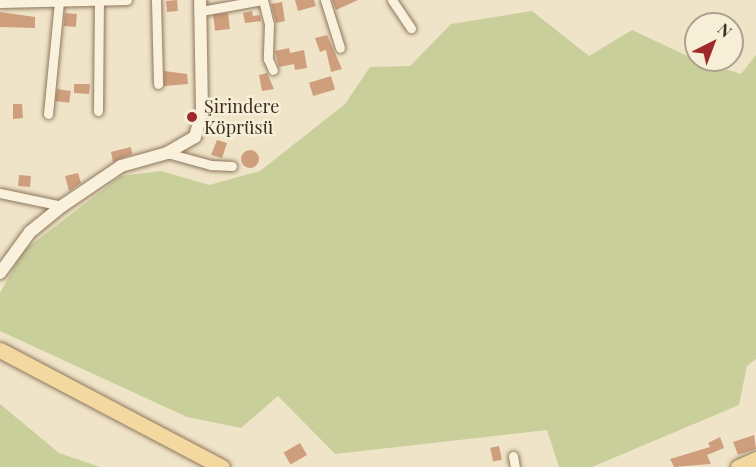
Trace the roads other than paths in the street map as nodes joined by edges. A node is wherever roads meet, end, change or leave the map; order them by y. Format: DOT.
graph roads {
  1 [pos="127,0"];
  2 [pos="156,0"];
  3 [pos="262,0"];
  4 [pos="325,0"];
  5 [pos="392,0"];
  6 [pos="75,1"];
  7 [pos="14,2"];
  8 [pos="59,2"];
  9 [pos="0,3"];
  10 [pos="99,3"];
  11 [pos="200,5"];
  12 [pos="411,28"];
  13 [pos="339,48"];
  14 [pos="273,70"];
  15 [pos="158,84"];
  16 [pos="98,111"];
  17 [pos="48,114"];
  18 [pos="167,153"];
  19 [pos="232,166"];
  20 [pos="0,193"];
  21 [pos="62,206"];
  22 [pos="0,273"];
  23 [pos="0,350"];
  24 [pos="0,357"];
  25 [pos="88,397"];
  26 [pos="193,451"];
  27 [pos="513,456"];
  28 [pos="756,459"];
  29 [pos="222,467"];
  30 [pos="228,467"];
  31 [pos="515,467"];
  32 [pos="738,467"];
  1 -- 10 [label="street"];
  2 -- 15 [label="street"];
  3 -- 11 [label="street"];
  3 -- 14 [label="street"];
  4 -- 13 [label="street"];
  5 -- 12 [label="street"];
  6 -- 8 [label="street"];
  6 -- 10 [label="street"];
  7 -- 8 [label="street"];
  7 -- 9 [label="street"];
  8 -- 17 [label="street"];
  10 -- 16 [label="street"];
  11 -- 18 [label="street"];
  18 -- 19 [label="street"];
  18 -- 21 [label="street"];
  20 -- 21 [label="street"];
  21 -- 22 [label="street"];
  23 -- 25 [label="main road"];
  24 -- 25 [label="main road"];
  25 -- 26 [label="main road"];
  26 -- 29 [label="main road"];
  26 -- 30 [label="main road"];
  27 -- 31 [label="street"];
  28 -- 32 [label="main road"];
}
